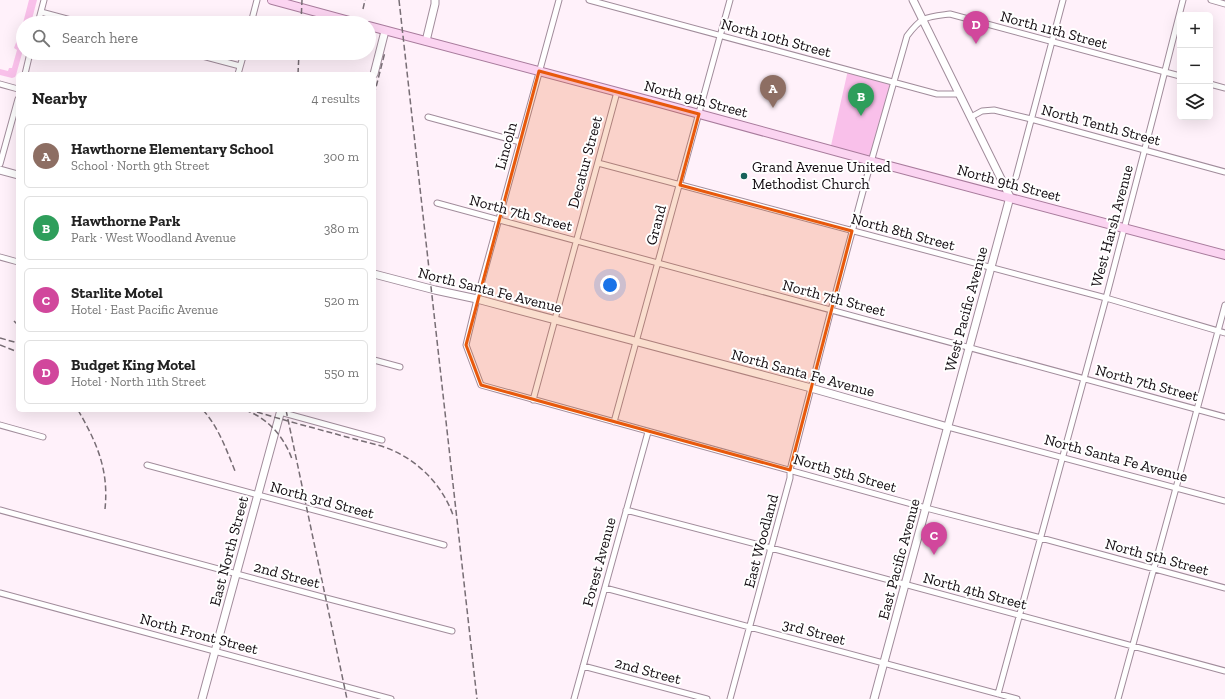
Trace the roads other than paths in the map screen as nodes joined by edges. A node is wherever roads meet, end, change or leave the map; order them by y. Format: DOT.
graph roads {
  1 [pos="44,0"];
  2 [pos="257,0"];
  3 [pos="272,0"];
  4 [pos="435,0"];
  5 [pos="559,0"];
  6 [pos="589,0"];
  7 [pos="730,0"];
  8 [pos="912,0"];
  9 [pos="1063,0"];
  10 [pos="1183,0"];
  11 [pos="1211,0"];
  12 [pos="1225,4"];
  13 [pos="41,12"];
  14 [pos="40,16"];
  15 [pos="56,16"];
  16 [pos="253,16"];
  17 [pos="331,16"];
  18 [pos="922,20"];
  19 [pos="376,28"];
  20 [pos="386,31"];
  21 [pos="720,36"];
  22 [pos="426,41"];
  23 [pos="1052,41"];
  24 [pos="28,60"];
  25 [pos="217,60"];
  26 [pos="242,60"];
  27 [pos="240,66"];
  28 [pos="539,71"];
  29 [pos="25,72"];
  30 [pos="238,72"];
  31 [pos="375,72"];
  32 [pos="1165,72"];
  33 [pos="1177,75"];
  34 [pos="894,82"];
  35 [pos="0,84"];
  36 [pos="1213,85"];
  37 [pos="16,88"];
  38 [pos="1225,88"];
  39 [pos="617,92"];
  40 [pos="959,94"];
  41 [pos="16,106"];
  42 [pos="699,114"];
  43 [pos="428,117"];
  44 [pos="971,117"];
  45 [pos="1031,119"];
  46 [pos="520,142"];
  47 [pos="1145,149"];
  48 [pos="871,161"];
  49 [pos="598,163"];
  50 [pos="0,164"];
  51 [pos="0,170"];
  52 [pos="1225,172"];
  53 [pos="16,174"];
  54 [pos="1016,177"];
  55 [pos="680,185"];
  56 [pos="1010,197"];
  57 [pos="437,203"];
  58 [pos="499,220"];
  59 [pos="1124,227"];
  60 [pos="852,231"];
  61 [pos="576,241"];
  62 [pos="1225,255"];
  63 [pos="0,257"];
  64 [pos="16,261"];
  65 [pos="658,263"];
  66 [pos="991,268"];
  67 [pos="376,275"];
  68 [pos="1106,298"];
  69 [pos="477,299"];
  70 [pos="1225,305"];
  71 [pos="831,310"];
  72 [pos="555,320"];
  73 [pos="1218,331"];
  74 [pos="1225,332"];
  75 [pos="636,342"];
  76 [pos="970,347"];
  77 [pos="376,361"];
  78 [pos="400,367"];
  79 [pos="1084,378"];
  80 [pos="481,386"];
  81 [pos="811,388"];
  82 [pos="533,400"];
  83 [pos="1197,409"];
  84 [pos="281,412"];
  85 [pos="284,412"];
  86 [pos="1225,417"];
  87 [pos="614,422"];
  88 [pos="0,425"];
  89 [pos="948,427"];
  90 [pos="648,432"];
  91 [pos="42,437"];
  92 [pos="382,440"];
  93 [pos="1062,457"];
  94 [pos="147,465"];
  95 [pos="790,470"];
  96 [pos="1176,488"];
  97 [pos="258,496"];
  98 [pos="1225,501"];
  99 [pos="926,508"];
  100 [pos="0,510"];
  101 [pos="626,510"];
  102 [pos="1041,538"];
  103 [pos="444,545"];
  104 [pos="771,548"];
  105 [pos="1154,568"];
  106 [pos="236,574"];
  107 [pos="905,585"];
  108 [pos="605,588"];
  109 [pos="1225,588"];
  110 [pos="0,593"];
  111 [pos="1019,616"];
  112 [pos="750,627"];
  113 [pos="452,631"];
  114 [pos="1132,646"];
  115 [pos="214,651"];
  116 [pos="884,663"];
  117 [pos="583,666"];
  118 [pos="1225,671"];
  119 [pos="998,694"];
  120 [pos="202,699"];
  121 [pos="391,699"];
  122 [pos="574,699"];
  123 [pos="706,699"];
  124 [pos="730,699"];
  125 [pos="874,699"];
  126 [pos="1016,699"];
  127 [pos="1118,699"];
  1 -- 13 [label="street"];
  2 -- 16 [label="street"];
  3 -- 17 [label="main road"];
  4 -- 22 [label="main road"];
  5 -- 28 [label="street, Lincoln"];
  6 -- 21 [label="street, North 10th Street"];
  7 -- 21 [label="street"];
  8 -- 18 [label="main road"];
  9 -- 23 [label="street"];
  10 -- 32 [label="street, West Harsh Avenue"];
  11 -- 12 [label="street"];
  13 -- 14 [label="street"];
  13 -- 15 [label="street"];
  18 -- 23 [label="street, North 11th Street"];
  18 -- 34 [label="street, East Woodland"];
  18 -- 40 [label="main road"];
  19 -- 20 [label="main road, North 9th Street"];
  20 -- 22 [label="main road, North 9th Street"];
  20 -- 31 [label="main road"];
  21 -- 34 [label="street, North 10th Street"];
  21 -- 42 [label="street, Grand"];
  22 -- 28 [label="main road, North 9th Street"];
  23 -- 32 [label="street, North 11th Street"];
  23 -- 45 [label="street"];
  24 -- 29 [label="street"];
  25 -- 27 [label="street"];
  26 -- 27 [label="street"];
  27 -- 30 [label="street"];
  28 -- 39 [label="main road, North 9th Street"];
  28 -- 46 [label="street, Lincoln"];
  32 -- 33 [label="street, North 11th Street"];
  32 -- 47 [label="street, West Harsh Avenue"];
  34 -- 40 [label="street, North 10th Street"];
  34 -- 48 [label="street, East Woodland"];
  35 -- 37 [label="street"];
  36 -- 38 [label="street"];
  39 -- 42 [label="main road, North 9th Street"];
  39 -- 49 [label="street, Decatur Street"];
  40 -- 44 [label="main road"];
  41 -- 50 [label="street"];
  42 -- 48 [label="main road, North 9th Street"];
  42 -- 55 [label="street, Grand"];
  43 -- 46 [label="street"];
  44 -- 45 [label="street, North Tenth Street"];
  44 -- 56 [label="main road"];
  45 -- 47 [label="street, North Tenth Street"];
  45 -- 54 [label="street"];
  46 -- 58 [label="street, Lincoln"];
  47 -- 52 [label="street, North Tenth Street"];
  47 -- 59 [label="street, West Harsh Avenue"];
  48 -- 56 [label="main road, North 9th Street"];
  48 -- 60 [label="street, East Woodland"];
  49 -- 55 [label="street, North 8th Street"];
  49 -- 61 [label="street, Decatur Street"];
  51 -- 53 [label="main road"];
  55 -- 60 [label="street, North 8th Street"];
  55 -- 65 [label="street, Grand"];
  56 -- 59 [label="main road, North 9th Street"];
  56 -- 66 [label="main road, West Pacific Avenue"];
  57 -- 58 [label="street, North 7th Street"];
  58 -- 61 [label="street, North 7th Street"];
  58 -- 69 [label="street, Lincoln"];
  59 -- 62 [label="main road, North 9th Street"];
  59 -- 68 [label="street, West Harsh Avenue"];
  60 -- 66 [label="street, North 8th Street"];
  60 -- 71 [label="street, East Woodland"];
  61 -- 65 [label="street, North 7th Street"];
  61 -- 72 [label="street, Decatur Street"];
  63 -- 64 [label="street"];
  65 -- 71 [label="street, North 7th Street"];
  65 -- 75 [label="street, Grand"];
  66 -- 68 [label="street, North 8th Street"];
  66 -- 76 [label="main road, West Pacific Avenue"];
  67 -- 69 [label="main road, North Santa Fe Avenue"];
  68 -- 73 [label="street, North 8th Street"];
  68 -- 79 [label="street, West Harsh Avenue"];
  69 -- 72 [label="main road, North Santa Fe Avenue"];
  69 -- 80 [label="street, Lincoln"];
  70 -- 73 [label="street"];
  71 -- 76 [label="street, North 7th Street"];
  71 -- 81 [label="street, East Woodland"];
  72 -- 75 [label="main road, North Santa Fe Avenue"];
  72 -- 82 [label="street, Decatur Street"];
  73 -- 74 [label="street, North 8th Street"];
  73 -- 83 [label="street"];
  75 -- 81 [label="main road, North Santa Fe Avenue"];
  75 -- 87 [label="street, Grand"];
  76 -- 79 [label="street, North 7th Street"];
  76 -- 89 [label="main road, West Pacific Avenue"];
  77 -- 78 [label="street"];
  79 -- 83 [label="street, North 7th Street"];
  79 -- 93 [label="street, West Harsh Avenue"];
  80 -- 82 [label="street, North 5th Street"];
  81 -- 89 [label="main road, North Santa Fe Avenue"];
  81 -- 95 [label="street, East Woodland"];
  82 -- 87 [label="street, North 5th Street"];
  83 -- 86 [label="street, North 7th Street"];
  83 -- 96 [label="street"];
  84 -- 97 [label="main road, East North Street"];
  85 -- 92 [label="street"];
  87 -- 90 [label="street, North 5th Street"];
  88 -- 91 [label="street"];
  89 -- 93 [label="street, North Santa Fe Avenue"];
  89 -- 99 [label="main road, East Pacific Avenue"];
  90 -- 95 [label="street, North 5th Street"];
  90 -- 101 [label="street, Forest Avenue"];
  93 -- 96 [label="street, North Santa Fe Avenue"];
  93 -- 102 [label="street, West Harsh Avenue"];
  94 -- 97 [label="street, North 3rd Street"];
  95 -- 99 [label="street, North 5th Street"];
  95 -- 104 [label="street, East Woodland"];
  96 -- 98 [label="street, North Santa Fe Avenue"];
  96 -- 105 [label="street"];
  97 -- 103 [label="street, North 3rd Street"];
  97 -- 106 [label="main road, East North Street"];
  99 -- 102 [label="street, North 5th Street"];
  99 -- 107 [label="main road, East Pacific Avenue"];
  100 -- 106 [label="street, 2nd Street"];
  101 -- 104 [label="street, North 4th Street"];
  101 -- 108 [label="street, Forest Avenue"];
  102 -- 105 [label="street, North 5th Street"];
  102 -- 111 [label="street, West Harsh Avenue"];
  104 -- 107 [label="street, North 4th Street"];
  104 -- 112 [label="street, East Woodland"];
  105 -- 109 [label="street, North 5th Street"];
  105 -- 114 [label="street"];
  106 -- 113 [label="street, 2nd Street"];
  106 -- 115 [label="main road, East North Street"];
  107 -- 111 [label="street, North 4th Street"];
  107 -- 116 [label="main road, East Pacific Avenue"];
  108 -- 112 [label="street, 3rd Street"];
  108 -- 117 [label="street, Forest Avenue"];
  110 -- 115 [label="street, North Front Street"];
  111 -- 114 [label="street, North 4th Street"];
  111 -- 119 [label="street, West Harsh Avenue"];
  112 -- 116 [label="street, 3rd Street"];
  112 -- 124 [label="street, East Woodland"];
  114 -- 118 [label="street, North 4th Street"];
  114 -- 127 [label="street"];
  115 -- 120 [label="main road, East North Street"];
  115 -- 121 [label="street, North Front Street"];
  116 -- 119 [label="street, 3rd Street"];
  116 -- 125 [label="main road, East Pacific Avenue"];
  117 -- 122 [label="street, Forest Avenue"];
  117 -- 123 [label="street, 2nd Street"];
  119 -- 126 [label="street, 3rd Street"];
}
